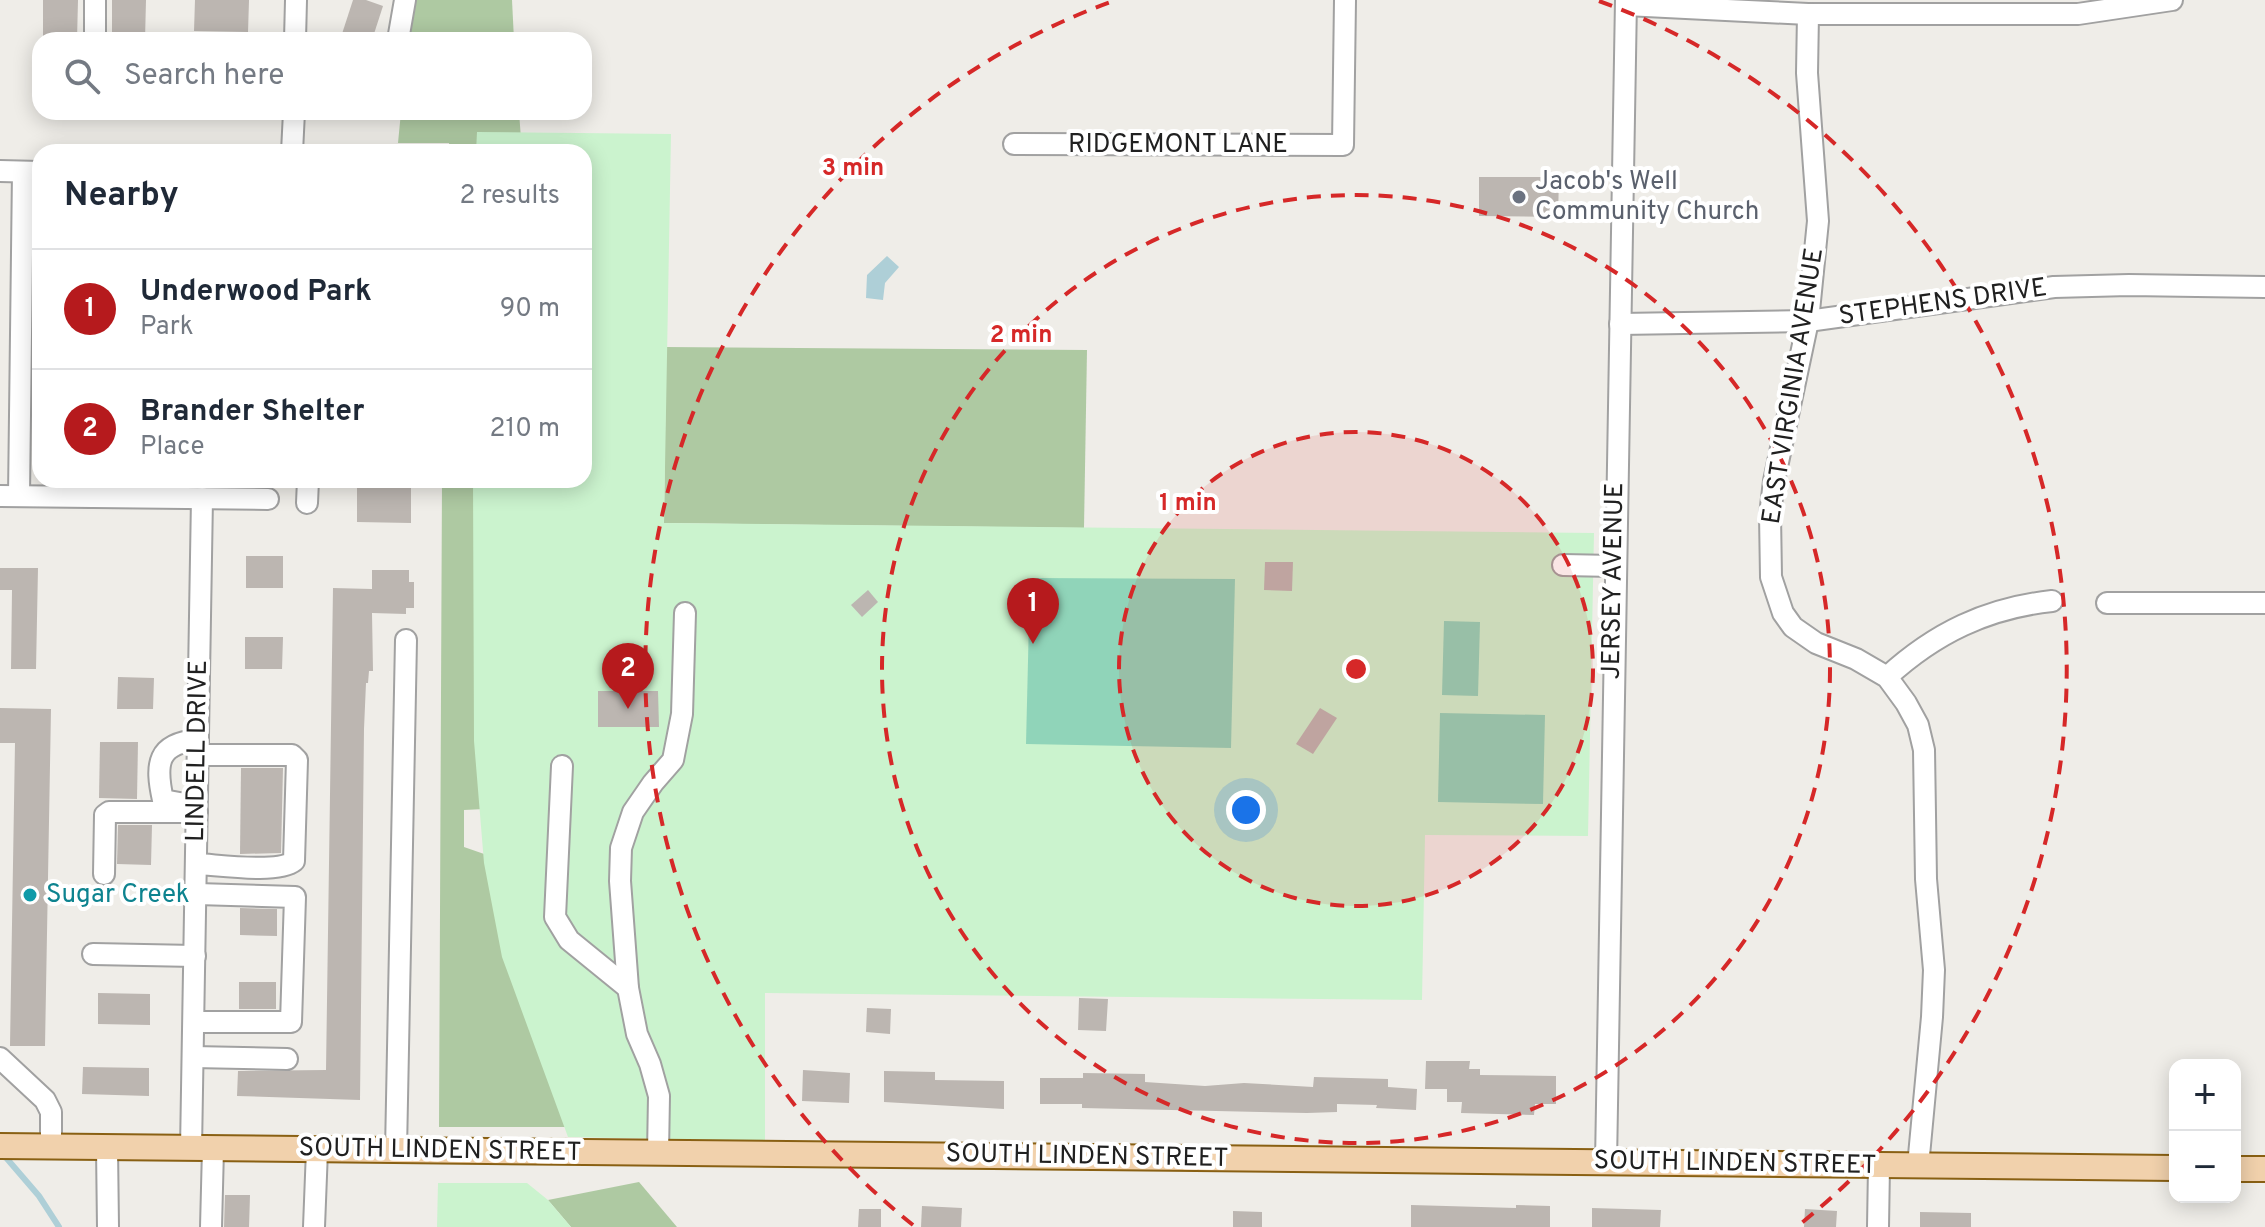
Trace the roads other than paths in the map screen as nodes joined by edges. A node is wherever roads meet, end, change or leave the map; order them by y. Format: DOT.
graph roads {
  1 [pos="95,0"];
  2 [pos="296,0"];
  3 [pos="405,0"];
  4 [pos="1345,0"];
  5 [pos="2172,0"];
  6 [pos="1626,3"];
  7 [pos="1808,14"];
  8 [pos="95,32"];
  9 [pos="295,32"];
  10 [pos="399,32"];
  11 [pos="294,120"];
  12 [pos="292,144"];
  13 [pos="1014,144"];
  14 [pos="0,171"];
  15 [pos="31,172"];
  16 [pos="2265,287"];
  17 [pos="1808,321"];
  18 [pos="1620,324"];
  19 [pos="0,361"];
  20 [pos="21,361"];
  21 [pos="308,488"];
  22 [pos="10,496"];
  23 [pos="202,498"];
  24 [pos="268,499"];
  25 [pos="307,503"];
  26 [pos="1563,565"];
  27 [pos="1614,566"];
  28 [pos="2052,601"];
  29 [pos="2107,603"];
  30 [pos="2265,603"];
  31 [pos="685,613"];
  32 [pos="406,640"];
  33 [pos="1887,677"];
  34 [pos="198,748"];
  35 [pos="562,766"];
  36 [pos="197,808"];
  37 [pos="197,864"];
  38 [pos="104,874"];
  39 [pos="197,894"];
  40 [pos="93,954"];
  41 [pos="195,956"];
  42 [pos="628,988"];
  43 [pos="194,1022"];
  44 [pos="193,1057"];
  45 [pos="0,1058"];
  46 [pos="287,1059"];
  47 [pos="0,1146"];
  48 [pos="51,1147"];
  49 [pos="107,1148"];
  50 [pos="202,1149"];
  51 [pos="317,1150"];
  52 [pos="396,1151"];
  53 [pos="658,1153"];
  54 [pos="1606,1163"];
  55 [pos="1879,1166"];
  56 [pos="1918,1166"];
  57 [pos="2169,1168"];
  58 [pos="2241,1169"];
  59 [pos="2265,1169"];
  60 [pos="108,1227"];
  61 [pos="211,1227"];
  62 [pos="314,1227"];
  63 [pos="1878,1227"];
  1 -- 8 [label="street"];
  2 -- 9 [label="street"];
  3 -- 10 [label="street"];
  4 -- 13 [label="street, RIDGEMONT LANE"];
  5 -- 7 [label="street"];
  6 -- 7 [label="street"];
  6 -- 18 [label="street, JERSEY AVENUE"];
  7 -- 17 [label="street, EAST VIRGINIA AVENUE"];
  11 -- 12 [label="street"];
  14 -- 15 [label="street"];
  15 -- 20 [label="street"];
  16 -- 17 [label="street, STEPHENS DRIVE"];
  17 -- 18 [label="street, STEPHENS DRIVE"];
  17 -- 33 [label="street, EAST VIRGINIA AVENUE"];
  18 -- 27 [label="street, JERSEY AVENUE"];
  19 -- 20 [label="street"];
  20 -- 22 [label="street"];
  21 -- 25 [label="street"];
  22 -- 23 [label="street"];
  23 -- 24 [label="street"];
  23 -- 34 [label="street, LINDELL DRIVE"];
  26 -- 27 [label="street"];
  27 -- 54 [label="street, JERSEY AVENUE"];
  28 -- 33 [label="street"];
  29 -- 30 [label="street"];
  31 -- 42 [label="street"];
  32 -- 52 [label="street"];
  33 -- 56 [label="street, EAST VIRGINIA AVENUE"];
  34 -- 36 [label="street, LINDELL DRIVE"];
  34 -- 36 [label="street"];
  34 -- 37 [label="street"];
  35 -- 42 [label="street"];
  36 -- 37 [label="street, LINDELL DRIVE"];
  36 -- 38 [label="street"];
  37 -- 39 [label="street, LINDELL DRIVE"];
  39 -- 41 [label="street, LINDELL DRIVE"];
  39 -- 43 [label="street"];
  40 -- 41 [label="street"];
  41 -- 43 [label="street, LINDELL DRIVE"];
  42 -- 53 [label="street"];
  43 -- 44 [label="street, LINDELL DRIVE"];
  44 -- 46 [label="street"];
  44 -- 50 [label="street, LINDELL DRIVE"];
  45 -- 48 [label="street"];
  47 -- 48 [label="main road, SOUTH LINDEN STREET"];
  48 -- 49 [label="main road, SOUTH LINDEN STREET"];
  49 -- 50 [label="main road, SOUTH LINDEN STREET"];
  49 -- 60 [label="street"];
  50 -- 51 [label="main road, SOUTH LINDEN STREET"];
  50 -- 61 [label="street, LINDELL DRIVE"];
  51 -- 52 [label="main road, SOUTH LINDEN STREET"];
  51 -- 62 [label="street"];
  52 -- 53 [label="main road, SOUTH LINDEN STREET"];
  53 -- 54 [label="main road, SOUTH LINDEN STREET"];
  54 -- 55 [label="main road, SOUTH LINDEN STREET"];
  55 -- 56 [label="main road, SOUTH LINDEN STREET"];
  55 -- 63 [label="street"];
  56 -- 57 [label="main road, SOUTH LINDEN STREET"];
  58 -- 59 [label="main road"];
}
